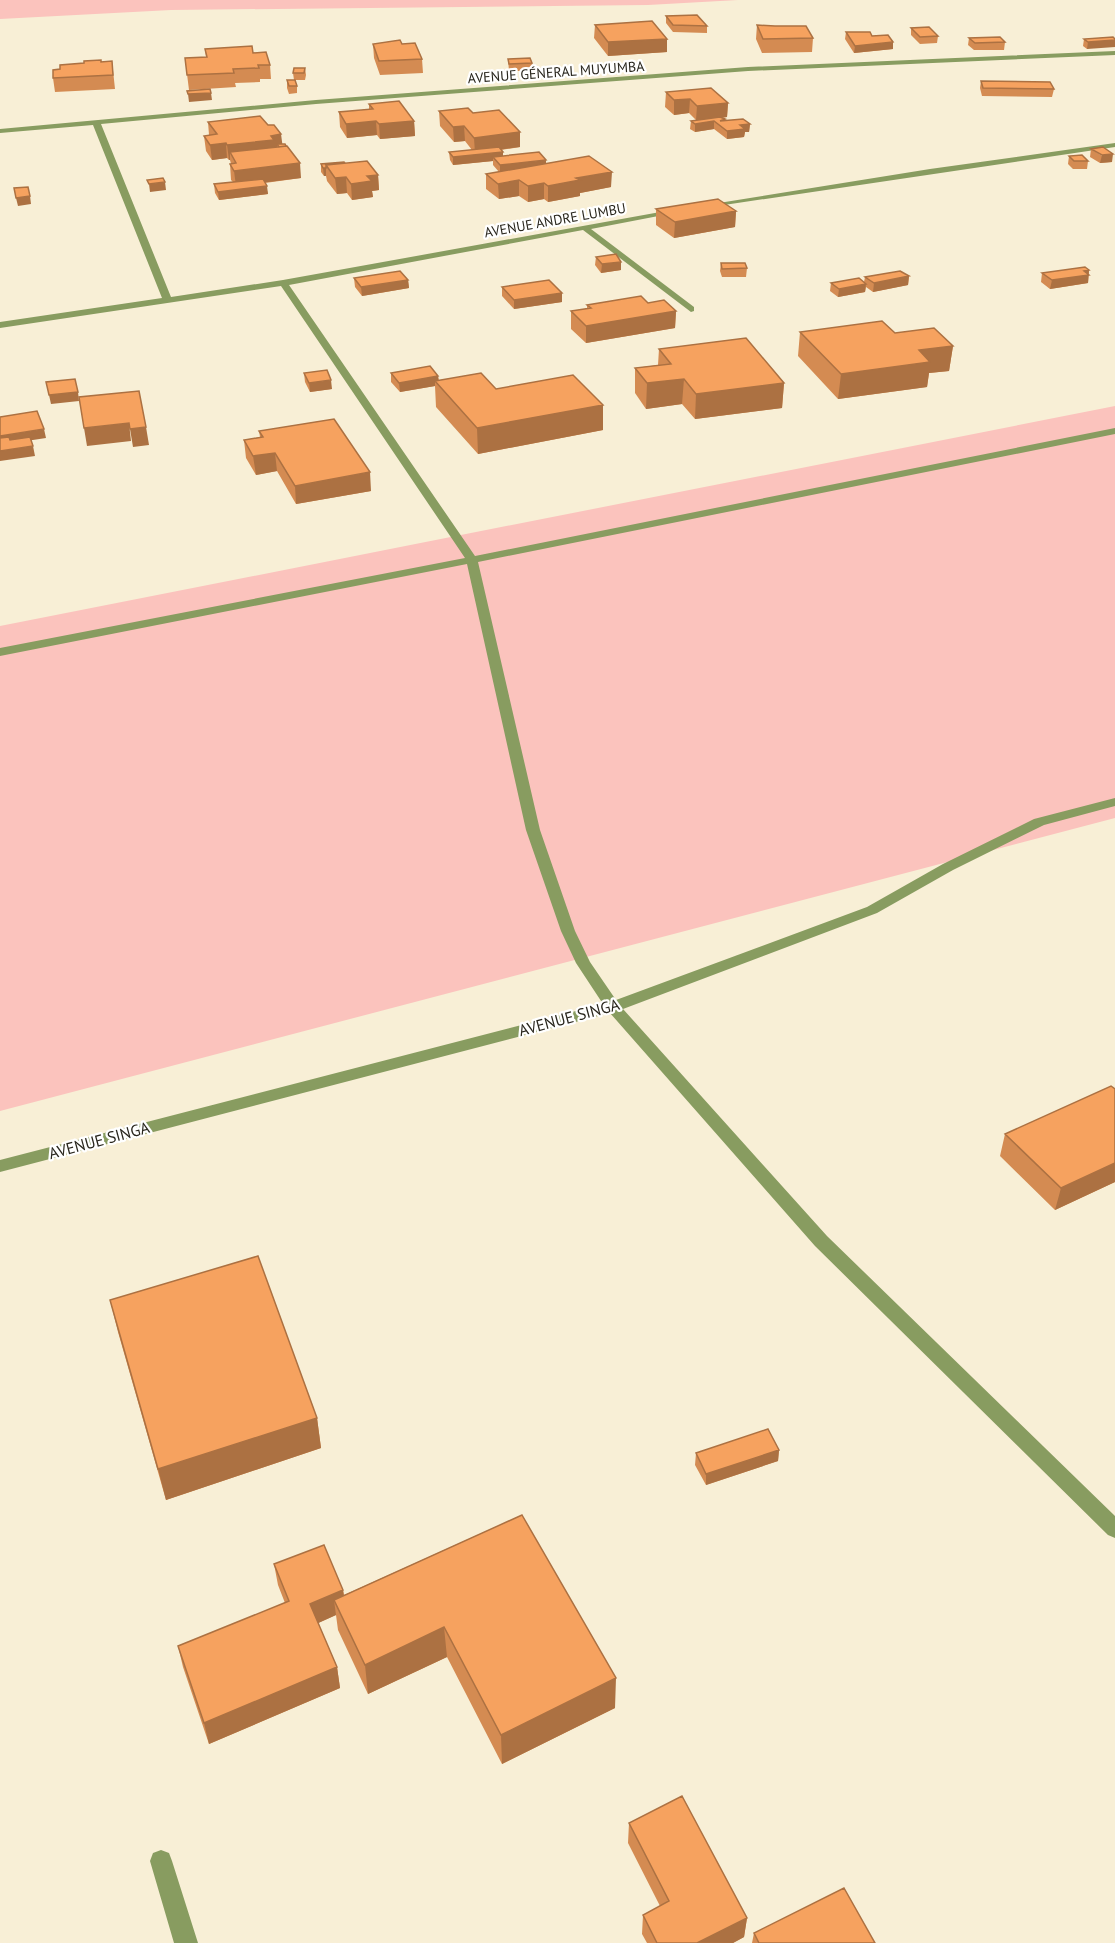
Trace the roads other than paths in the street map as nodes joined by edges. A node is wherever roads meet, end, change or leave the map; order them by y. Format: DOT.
graph roads {
  1 [pos="1115,53"];
  2 [pos="96,122"];
  3 [pos="0,131"];
  4 [pos="1115,145"];
  5 [pos="585,228"];
  6 [pos="283,283"];
  7 [pos="168,301"];
  8 [pos="691,309"];
  9 [pos="0,325"];
  10 [pos="1115,430"];
  11 [pos="472,560"];
  12 [pos="0,652"];
  13 [pos="1115,802"];
  14 [pos="613,1007"];
  15 [pos="0,1166"];
  16 [pos="1115,1529"];
  17 [pos="161,1862"];
  18 [pos="186,1943"];
  1 -- 2 [label="street, AVENUE GÉNERAL MUYUMBA"];
  2 -- 3 [label="street, AVENUE GÉNERAL MUYUMBA"];
  2 -- 7 [label="street"];
  4 -- 5 [label="street, AVENUE ANDRE LUMBU"];
  5 -- 6 [label="street, AVENUE ANDRE LUMBU"];
  5 -- 8 [label="street"];
  6 -- 7 [label="street, AVENUE ANDRE LUMBU"];
  6 -- 11 [label="street"];
  7 -- 9 [label="street, AVENUE ANDRE LUMBU"];
  10 -- 11 [label="street"];
  11 -- 12 [label="street"];
  11 -- 14 [label="street"];
  13 -- 14 [label="street, AVENUE SINGA"];
  14 -- 15 [label="street, AVENUE SINGA"];
  14 -- 16 [label="street"];
  17 -- 18 [label="street"];
}
